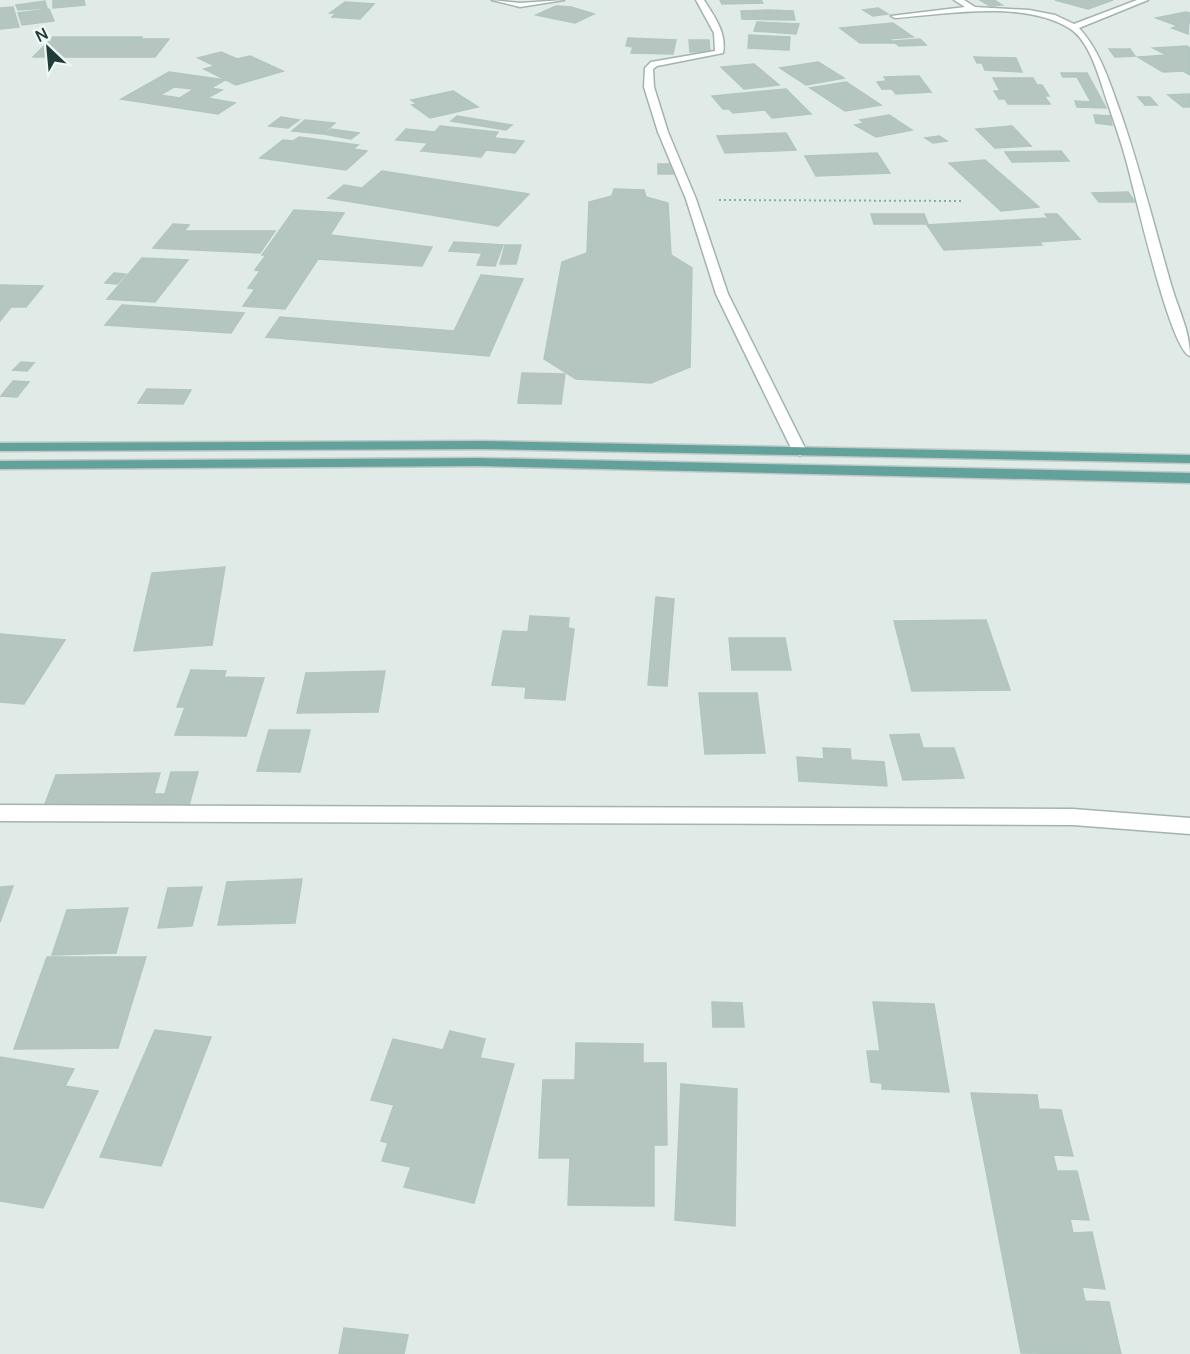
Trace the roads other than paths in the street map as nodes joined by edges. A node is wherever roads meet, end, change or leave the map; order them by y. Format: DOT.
graph roads {
  1 [pos="496,0"];
  2 [pos="560,0"];
  3 [pos="700,0"];
  4 [pos="958,0"];
  5 [pos="1144,0"];
  6 [pos="973,9"];
  7 [pos="895,16"];
  8 [pos="1074,27"];
  9 [pos="1190,352"];
  10 [pos="0,447"];
  11 [pos="800,452"];
  12 [pos="1190,459"];
  13 [pos="0,465"];
  14 [pos="1190,477"];
  15 [pos="0,813"];
  16 [pos="1190,826"];
  1 -- 2 [label="street"];
  3 -- 11 [label="street"];
  4 -- 6 [label="street"];
  5 -- 8 [label="street"];
  6 -- 7 [label="street"];
  6 -- 8 [label="street"];
  8 -- 9 [label="street"];
  10 -- 11 [label="main road"];
  11 -- 12 [label="main road"];
  13 -- 14 [label="main road"];
  15 -- 16 [label="street"];
}
